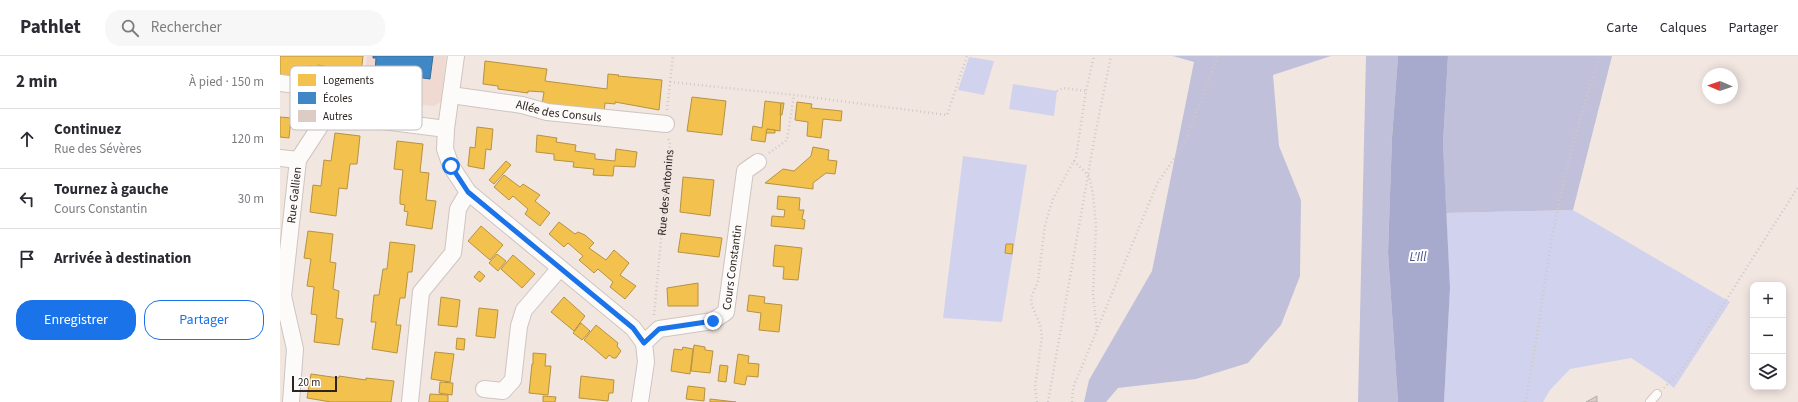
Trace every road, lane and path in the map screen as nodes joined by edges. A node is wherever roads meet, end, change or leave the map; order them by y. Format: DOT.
graph roads {
  1 [pos="456,56"];
  2 [pos="673,56"];
  3 [pos="967,56"];
  4 [pos="1094,56"];
  5 [pos="1111,56"];
  6 [pos="1218,56"];
  7 [pos="1599,56"];
  8 [pos="670,82"];
  9 [pos="280,83"];
  10 [pos="290,84"];
  11 [pos="1057,90"];
  12 [pos="1086,91"];
  13 [pos="451,95"];
  14 [pos="794,95"];
  15 [pos="666,124"];
  16 [pos="422,126"];
  17 [pos="446,129"];
  18 [pos="318,130"];
  19 [pos="280,158"];
  20 [pos="298,160"];
  21 [pos="1074,161"];
  22 [pos="758,162"];
  23 [pos="1089,176"];
  24 [pos="1798,187"];
  25 [pos="468,192"];
  26 [pos="560,268"];
  27 [pos="282,295"];
  28 [pos="659,329"];
  29 [pos="1097,330"];
  30 [pos="644,343"];
  31 [pos="484,389"];
  32 [pos="1657,394"];
  33 [pos="291,402"];
  34 [pos="410,402"];
  35 [pos="640,402"];
  36 [pos="1037,402"];
  37 [pos="1048,402"];
  38 [pos="1072,402"];
  39 [pos="1525,402"];
  40 [pos="1650,402"];
  1 -- 13 [label="street"];
  2 -- 8 [label="path, Rue des Antonins"];
  3 -- 14 [label="path"];
  4 -- 12 [label="path"];
  5 -- 23 [label="path"];
  6 -- 29 [label="path"];
  7 -- 39 [label="path"];
  8 -- 14 [label="path"];
  8 -- 15 [label="path, Rue des Antonins"];
  9 -- 10 [label="street"];
  11 -- 12 [label="path"];
  12 -- 21 [label="path"];
  13 -- 15 [label="street, Allée des Consuls"];
  13 -- 17 [label="street"];
  14 -- 22 [label="path"];
  15 -- 28 [label="path, Rue des Antonins"];
  16 -- 17 [label="street"];
  17 -- 25 [label="street"];
  18 -- 20 [label="street, Rue Gallien"];
  19 -- 20 [label="street"];
  20 -- 27 [label="street, Rue Gallien"];
  21 -- 23 [label="path"];
  21 -- 36 [label="path"];
  22 -- 28 [label="street, Cours Constantin"];
  23 -- 29 [label="path"];
  23 -- 37 [label="path"];
  24 -- 32 [label="path"];
  25 -- 26 [label="street"];
  25 -- 34 [label="street"];
  26 -- 30 [label="street"];
  26 -- 31 [label="street"];
  27 -- 33 [label="street, Rue Gallien"];
  28 -- 30 [label="street"];
  29 -- 38 [label="path"];
  30 -- 35 [label="street"];
  32 -- 40 [label="lane"];
}
